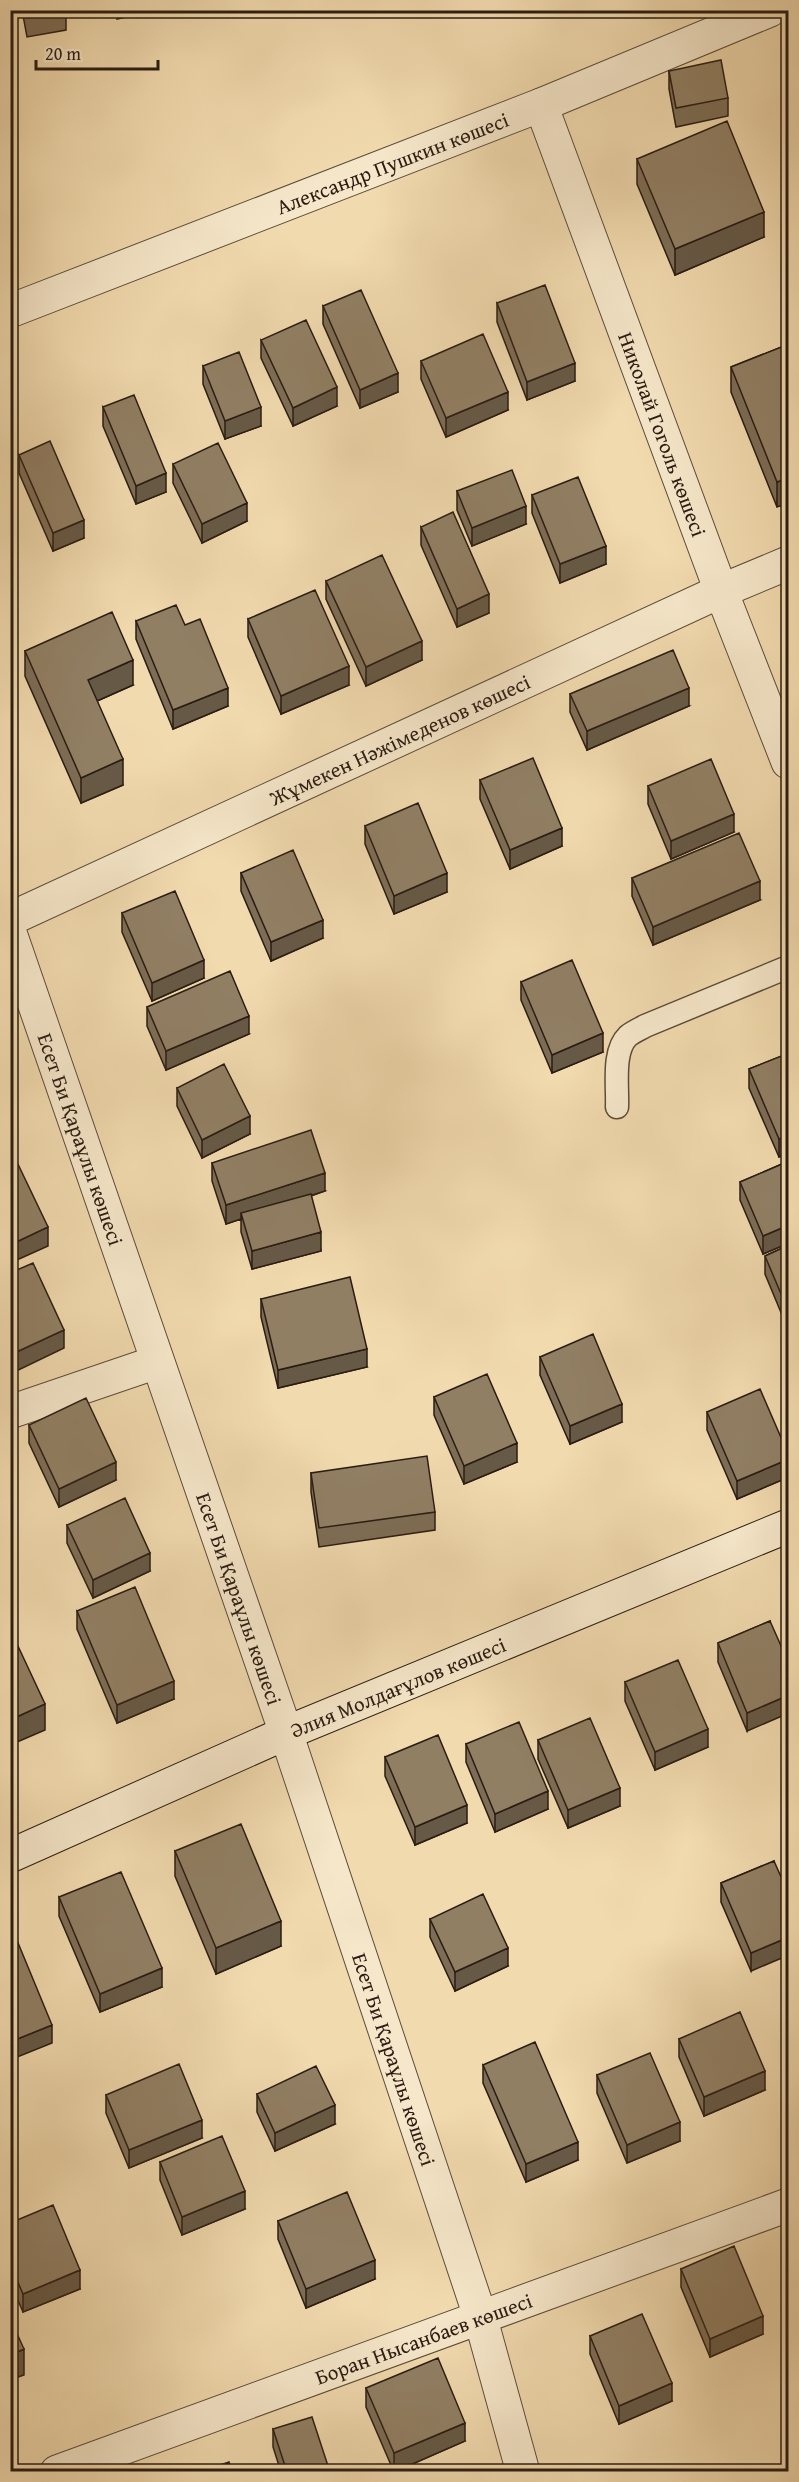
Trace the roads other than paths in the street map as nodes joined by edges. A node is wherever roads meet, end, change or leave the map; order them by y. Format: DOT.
graph roads {
  1 [pos="770,10"];
  2 [pos="541,105"];
  3 [pos="10,311"];
  4 [pos="789,563"];
  5 [pos="721,591"];
  6 [pos="789,762"];
  7 [pos="10,919"];
  8 [pos="10,933"];
  9 [pos="789,967"];
  10 [pos="617,1107"];
  11 [pos="158,1362"];
  12 [pos="10,1412"];
  13 [pos="789,1526"];
  14 [pos="286,1733"];
  15 [pos="10,1856"];
  16 [pos="789,2205"];
  17 [pos="480,2316"];
  18 [pos="57,2472"];
  19 [pos="523,2472"];
  1 -- 2 [label="street, Александр Пушкин көшесі"];
  2 -- 3 [label="street, Александр Пушкин көшесі"];
  2 -- 5 [label="street, Николай Гоголь көшесі"];
  4 -- 5 [label="street, Жұмекен Нәжімеденов көшесі"];
  5 -- 6 [label="street, Николай Гоголь көшесі"];
  5 -- 7 [label="street, Жұмекен Нәжімеденов көшесі"];
  8 -- 11 [label="street, Есет Би Қараұлы көшесі"];
  9 -- 10 [label="lane"];
  11 -- 12 [label="street"];
  11 -- 14 [label="street, Есет Би Қараұлы көшесі"];
  13 -- 14 [label="street, Әлия Молдағұлов көшесі"];
  14 -- 15 [label="street, Әлия Молдағұлов көшесі"];
  14 -- 17 [label="street, Есет Би Қараұлы көшесі"];
  16 -- 17 [label="street, Боран Нысанбаев көшесі"];
  17 -- 18 [label="street, Боран Нысанбаев көшесі"];
  17 -- 19 [label="street, Есет Би Қараұлы көшесі"];
}
